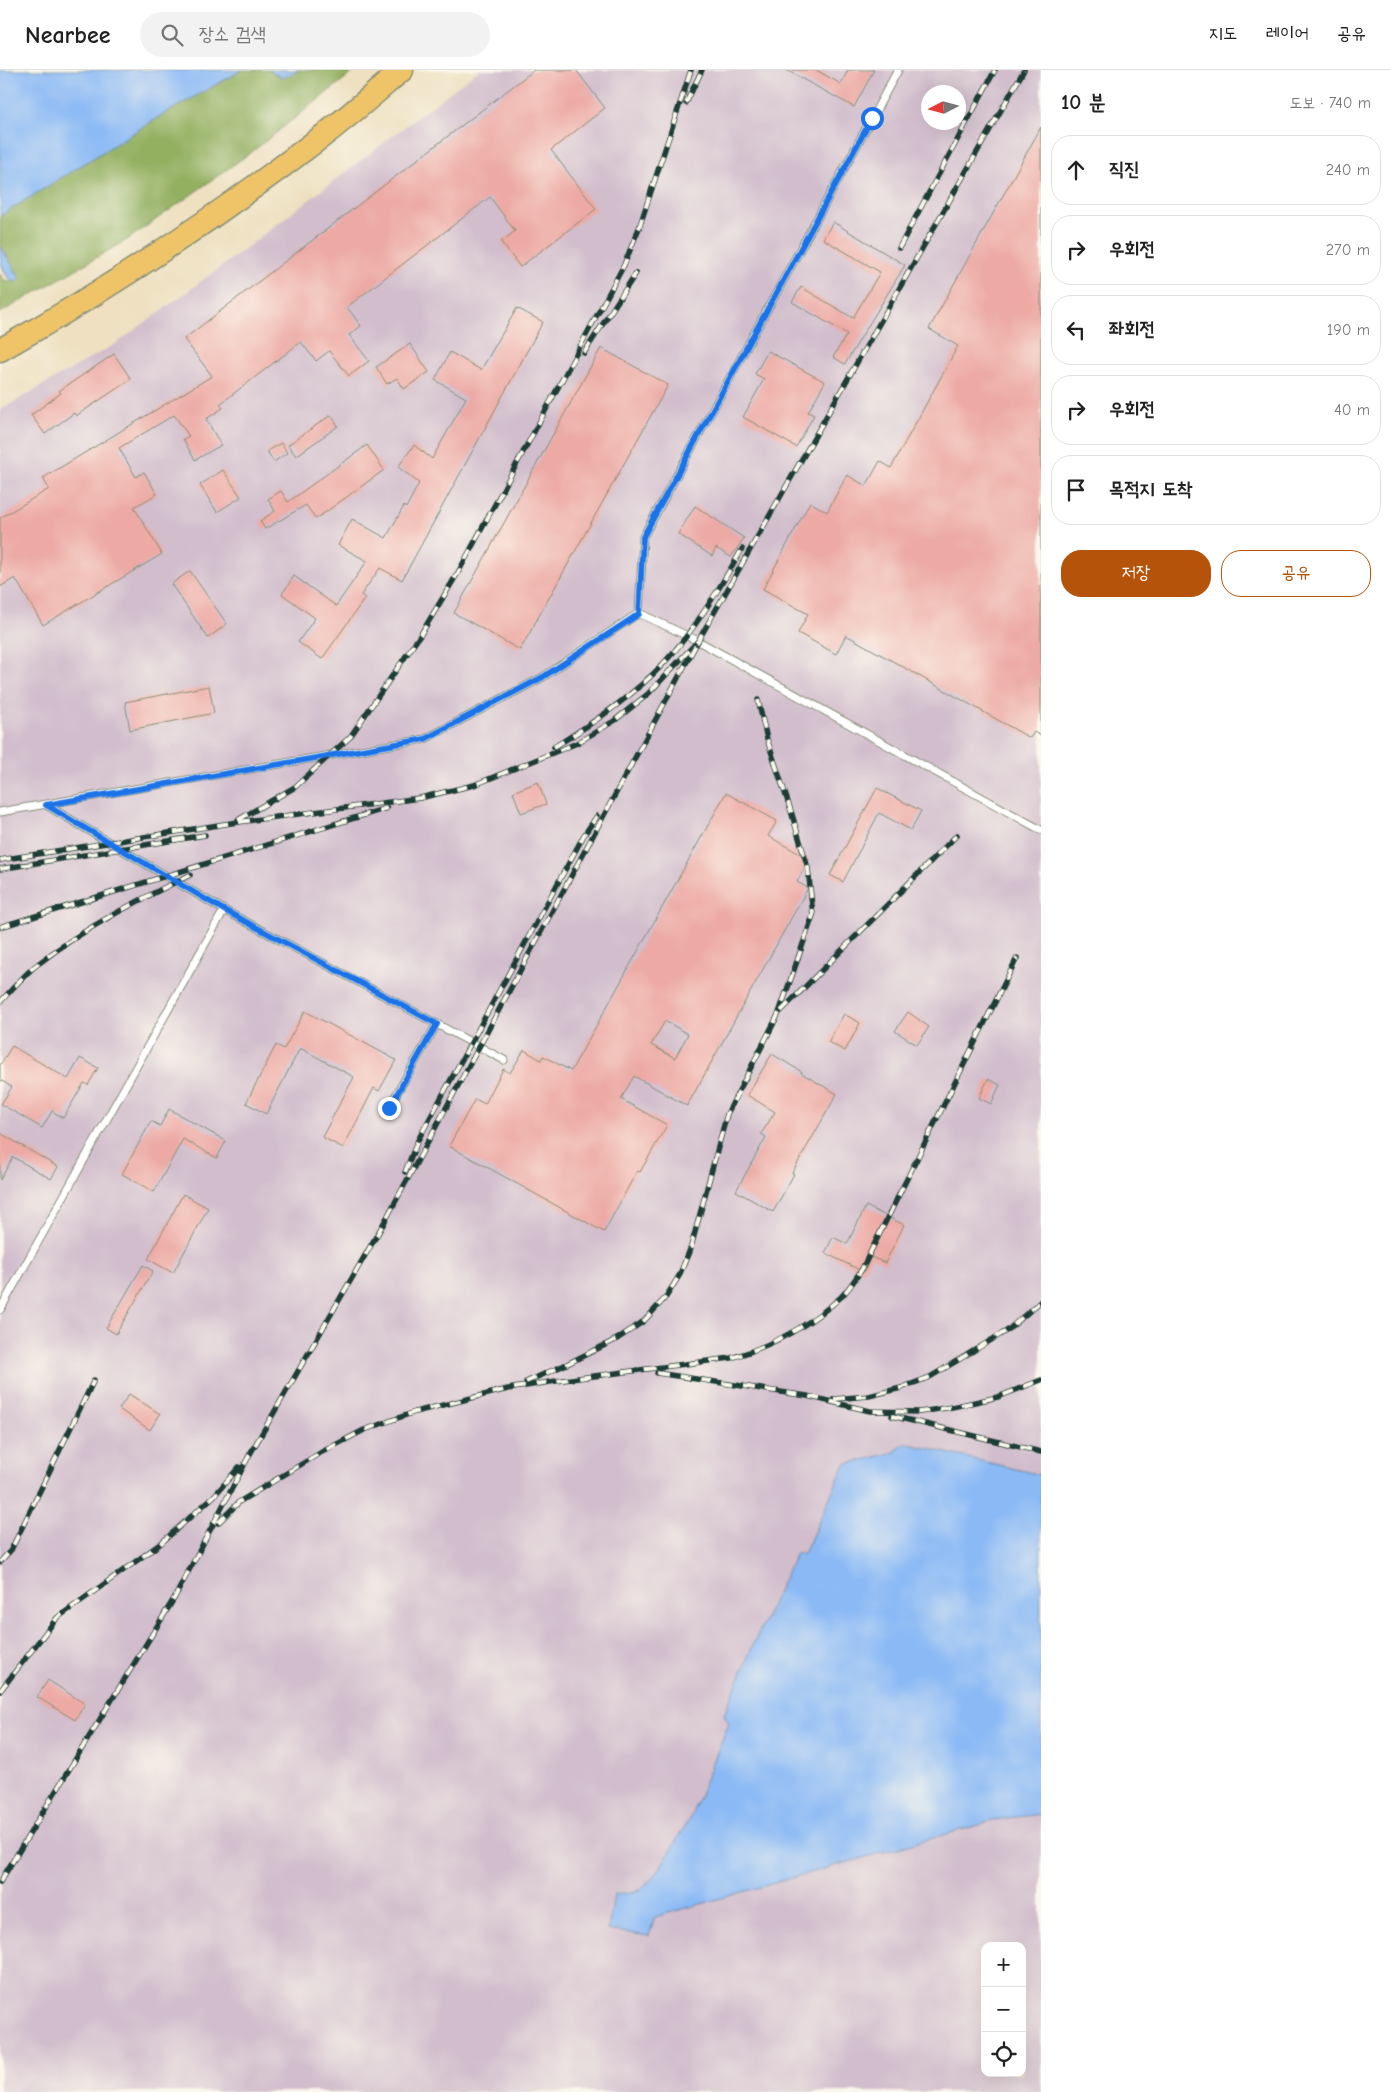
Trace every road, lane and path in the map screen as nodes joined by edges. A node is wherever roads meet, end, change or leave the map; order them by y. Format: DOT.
graph roads {
  1 [pos="402,70"];
  2 [pos="898,70"];
  3 [pos="0,350"];
  4 [pos="639,614"];
  5 [pos="46,805"];
  6 [pos="0,812"];
  7 [pos="1041,830"];
  8 [pos="224,910"];
  9 [pos="437,1024"];
  10 [pos="504,1060"];
  11 [pos="389,1108"];
  12 [pos="0,1310"];
  1 -- 3 [label="highway"];
  2 -- 4 [label="lane"];
  4 -- 5 [label="lane"];
  4 -- 7 [label="lane"];
  5 -- 6 [label="lane"];
  5 -- 8 [label="lane"];
  8 -- 9 [label="lane"];
  8 -- 12 [label="lane"];
  9 -- 10 [label="lane"];
  9 -- 11 [label="lane"];
}
